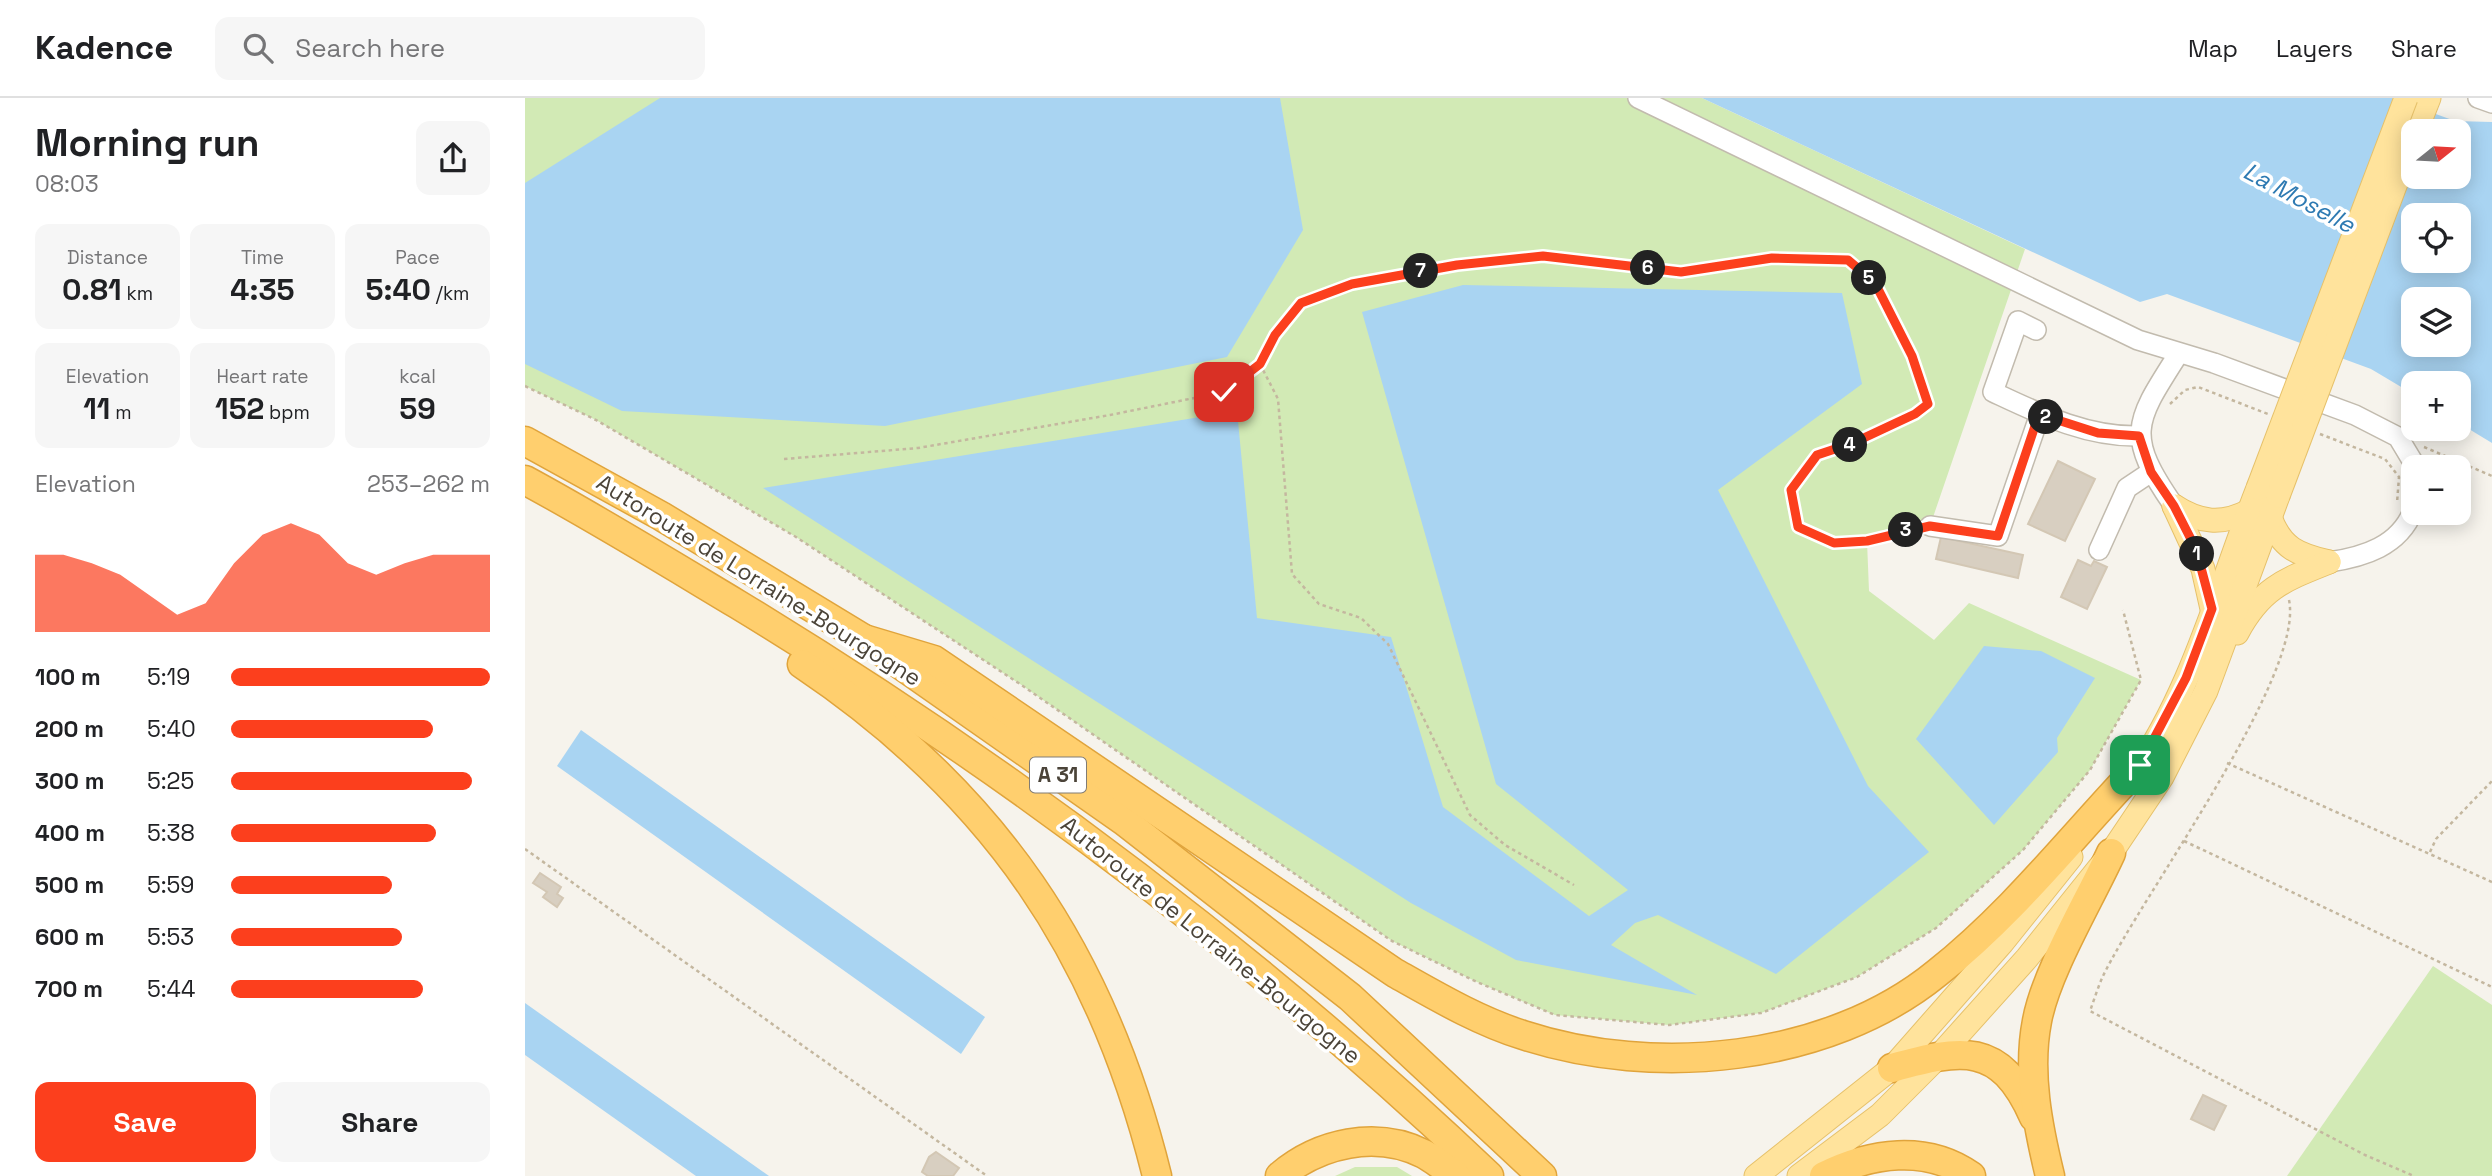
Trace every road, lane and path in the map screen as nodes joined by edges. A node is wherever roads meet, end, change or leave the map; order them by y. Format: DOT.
graph roads {
  1 [pos="1638,98"];
  2 [pos="2406,98"];
  3 [pos="2428,98"];
  4 [pos="2478,98"];
  5 [pos="2492,103"];
  6 [pos="2420,119"];
  7 [pos="2401,167"];
  8 [pos="2036,330"];
  9 [pos="2179,353"];
  10 [pos="1260,364"];
  11 [pos="525,386"];
  12 [pos="2168,406"];
  13 [pos="2039,414"];
  14 [pos="2270,415"];
  15 [pos="2319,434"];
  16 [pos="2139,436"];
  17 [pos="525,441"];
  18 [pos="2407,448"];
  19 [pos="2410,455"];
  20 [pos="784,459"];
  21 [pos="2151,472"];
  22 [pos="2492,475"];
  23 [pos="525,481"];
  24 [pos="2264,503"];
  25 [pos="2174,506"];
  26 [pos="2391,514"];
  27 [pos="2405,525"];
  28 [pos="1930,526"];
  29 [pos="636,543"];
  30 [pos="2099,550"];
  31 [pos="2329,562"];
  32 [pos="2283,580"];
  33 [pos="2212,609"];
  34 [pos="2123,610"];
  35 [pos="864,639"];
  36 [pos="2206,691"];
  37 [pos="2227,763"];
  38 [pos="2140,765"];
  39 [pos="2492,781"];
  40 [pos="2184,842"];
  41 [pos="525,849"];
  42 [pos="2111,853"];
  43 [pos="2430,853"];
  44 [pos="2492,881"];
  45 [pos="1574,885"];
  46 [pos="2492,987"];
  47 [pos="1350,997"];
  48 [pos="1940,1055"];
  49 [pos="1892,1068"];
  50 [pos="2039,1129"];
  51 [pos="986,1176"];
  52 [pos="1157,1176"];
  53 [pos="1280,1176"];
  54 [pos="1456,1176"];
  55 [pos="1489,1176"];
  56 [pos="1542,1176"];
  57 [pos="1564,1176"];
  58 [pos="1756,1176"];
  59 [pos="1799,1176"];
  60 [pos="1824,1176"];
  61 [pos="1971,1176"];
  62 [pos="2050,1176"];
  63 [pos="2414,1176"];
  1 -- 9 [label="street"];
  2 -- 24 [label="main road, bridge"];
  3 -- 6 [label="main road"];
  4 -- 5 [label="street"];
  7 -- 24 [label="main road, bridge"];
  8 -- 13 [label="street"];
  9 -- 16 [label="street"];
  9 -- 18 [label="street"];
  10 -- 20 [label="path"];
  10 -- 28 [label="path"];
  10 -- 45 [label="path"];
  11 -- 34 [label="path"];
  12 -- 14 [label="path"];
  13 -- 16 [label="street"];
  13 -- 28 [label="street"];
  15 -- 26 [label="path"];
  16 -- 21 [label="street"];
  17 -- 35 [label="highway, Autoroute de Lorraine-Bourgogne / A 31"];
  18 -- 19 [label="street"];
  18 -- 22 [label="path"];
  21 -- 25 [label="street"];
  21 -- 30 [label="street"];
  23 -- 29 [label="highway, Autoroute de Lorraine-Bourgogne / A 31"];
  24 -- 25 [label="main road"];
  24 -- 31 [label="main road"];
  24 -- 33 [label="main road"];
  24 -- 36 [label="main road"];
  25 -- 33 [label="main road"];
  27 -- 31 [label="street"];
  29 -- 52 [label="highway"];
  29 -- 55 [label="highway, Autoroute de Lorraine-Bourgogne / A 31"];
  31 -- 32 [label="main road"];
  32 -- 36 [label="main road"];
  32 -- 37 [label="path"];
  33 -- 38 [label="main road"];
  35 -- 38 [label="highway"];
  35 -- 47 [label="highway, Autoroute de Lorraine-Bourgogne / A 31"];
  36 -- 42 [label="main road"];
  37 -- 40 [label="path"];
  37 -- 43 [label="path"];
  38 -- 49 [label="main road"];
  39 -- 43 [label="path"];
  40 -- 46 [label="path"];
  40 -- 63 [label="path"];
  41 -- 51 [label="path"];
  42 -- 48 [label="main road"];
  42 -- 50 [label="highway"];
  43 -- 44 [label="path"];
  47 -- 56 [label="highway, Autoroute de Lorraine-Bourgogne / A 31"];
  47 -- 57 [label="highway"];
  48 -- 49 [label="highway"];
  48 -- 50 [label="highway"];
  48 -- 59 [label="main road"];
  49 -- 58 [label="main road"];
  50 -- 62 [label="highway"];
  53 -- 54 [label="highway"];
  60 -- 61 [label="highway"];
}
